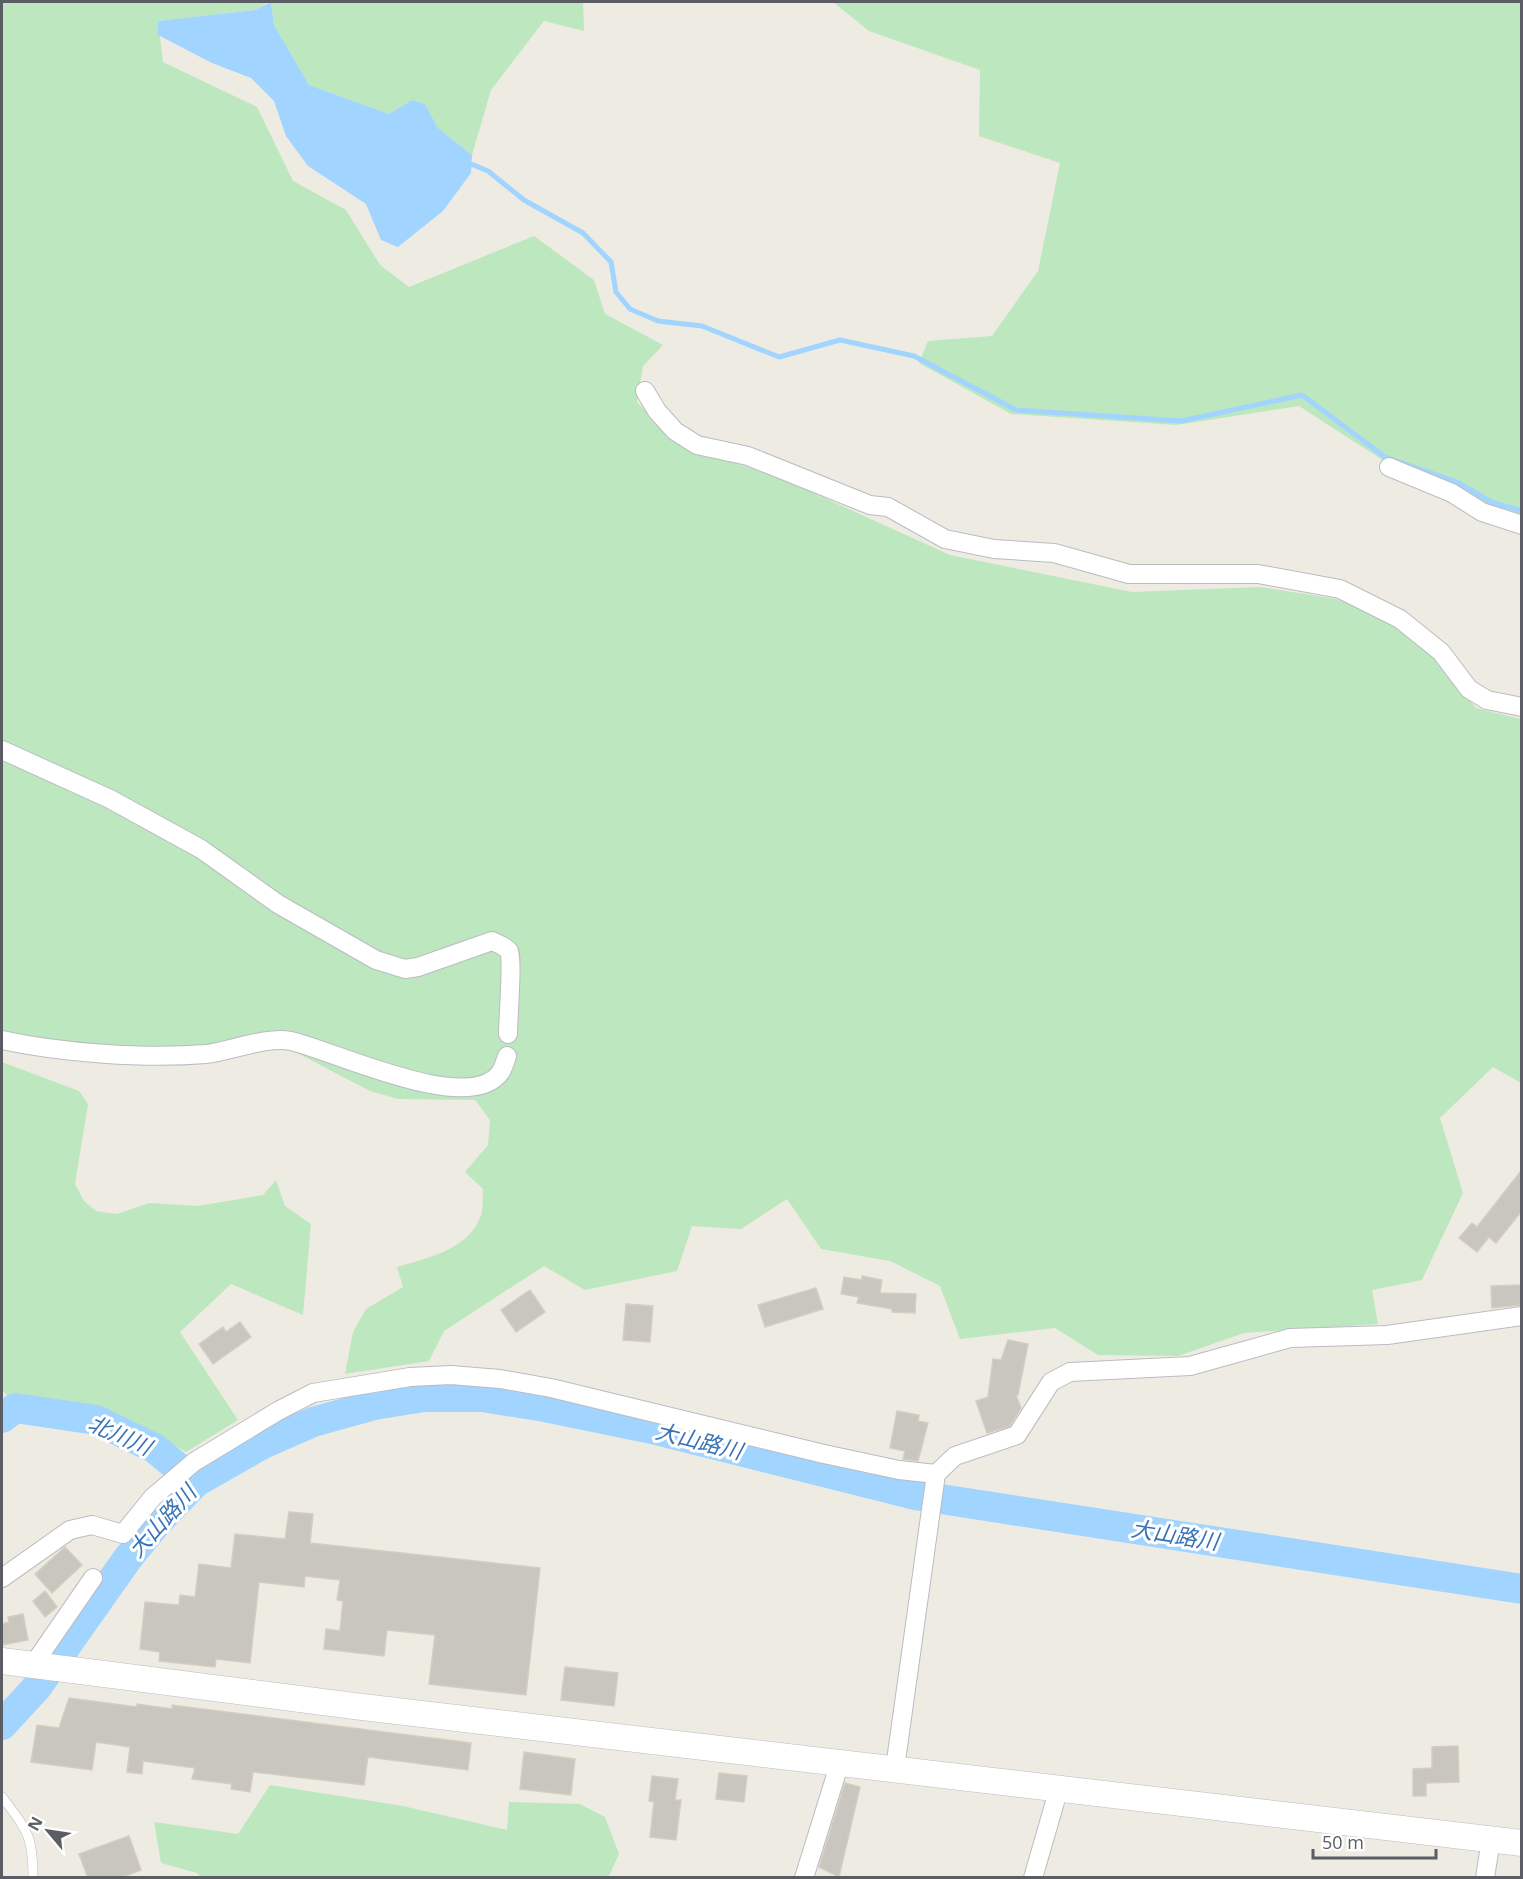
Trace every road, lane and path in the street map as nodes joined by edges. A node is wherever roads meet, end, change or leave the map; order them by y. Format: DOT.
graph roads {
  1 [pos="645,391"];
  2 [pos="1389,467"];
  3 [pos="1521,525"];
  4 [pos="1521,707"];
  5 [pos="2,750"];
  6 [pos="508,1034"];
  7 [pos="2,1040"];
  8 [pos="507,1056"];
  9 [pos="1521,1316"];
  10 [pos="936,1479"];
  11 [pos="2,1578"];
  12 [pos="93,1578"];
  13 [pos="2,1661"];
  14 [pos="33,1665"];
  15 [pos="840,1762"];
  16 [pos="895,1768"];
  17 [pos="1059,1788"];
  18 [pos="2,1797"];
  19 [pos="1491,1839"];
  20 [pos="1521,1843"];
  21 [pos="33,1878"];
  22 [pos="804,1878"];
  23 [pos="1033,1878"];
  24 [pos="1485,1878"];
  1 -- 4 [label="street"];
  2 -- 3 [label="street"];
  5 -- 6 [label="street"];
  7 -- 8 [label="street"];
  9 -- 10 [label="street"];
  10 -- 11 [label="street"];
  10 -- 16 [label="street"];
  12 -- 14 [label="street"];
  13 -- 14 [label="street"];
  14 -- 15 [label="street"];
  15 -- 16 [label="street"];
  15 -- 22 [label="street"];
  16 -- 17 [label="street"];
  17 -- 19 [label="street"];
  17 -- 23 [label="street"];
  18 -- 21 [label="lane"];
  19 -- 20 [label="street"];
  19 -- 24 [label="street"];
}
